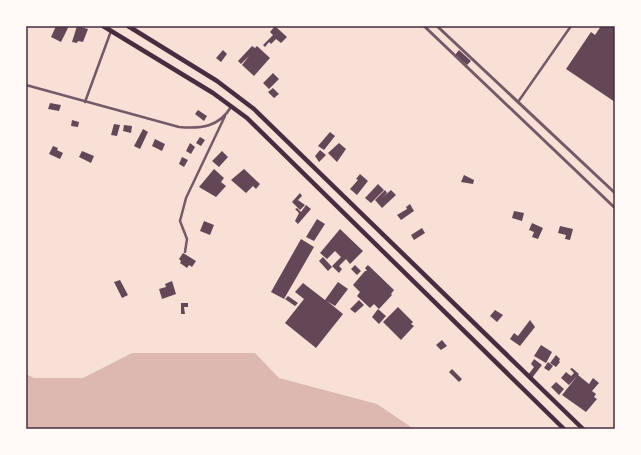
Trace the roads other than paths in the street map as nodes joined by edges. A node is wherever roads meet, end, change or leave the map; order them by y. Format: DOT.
graph roads {
  1 [pos="103,26"];
  2 [pos="128,26"];
  3 [pos="424,26"];
  4 [pos="437,26"];
  5 [pos="571,26"];
  6 [pos="111,31"];
  7 [pos="26,85"];
  8 [pos="85,102"];
  9 [pos="518,102"];
  10 [pos="231,107"];
  11 [pos="226,115"];
  12 [pos="615,194"];
  13 [pos="615,208"];
  14 [pos="185,252"];
  15 [pos="564,429"];
  16 [pos="583,429"];
  1 -- 6 [label="highway"];
  2 -- 16 [label="highway"];
  3 -- 13 [label="street"];
  4 -- 9 [label="street"];
  5 -- 9 [label="street"];
  6 -- 8 [label="street"];
  6 -- 10 [label="highway"];
  7 -- 8 [label="street"];
  8 -- 11 [label="street"];
  9 -- 12 [label="street"];
  10 -- 11 [label="street"];
  10 -- 15 [label="highway"];
  11 -- 14 [label="street"];
}
